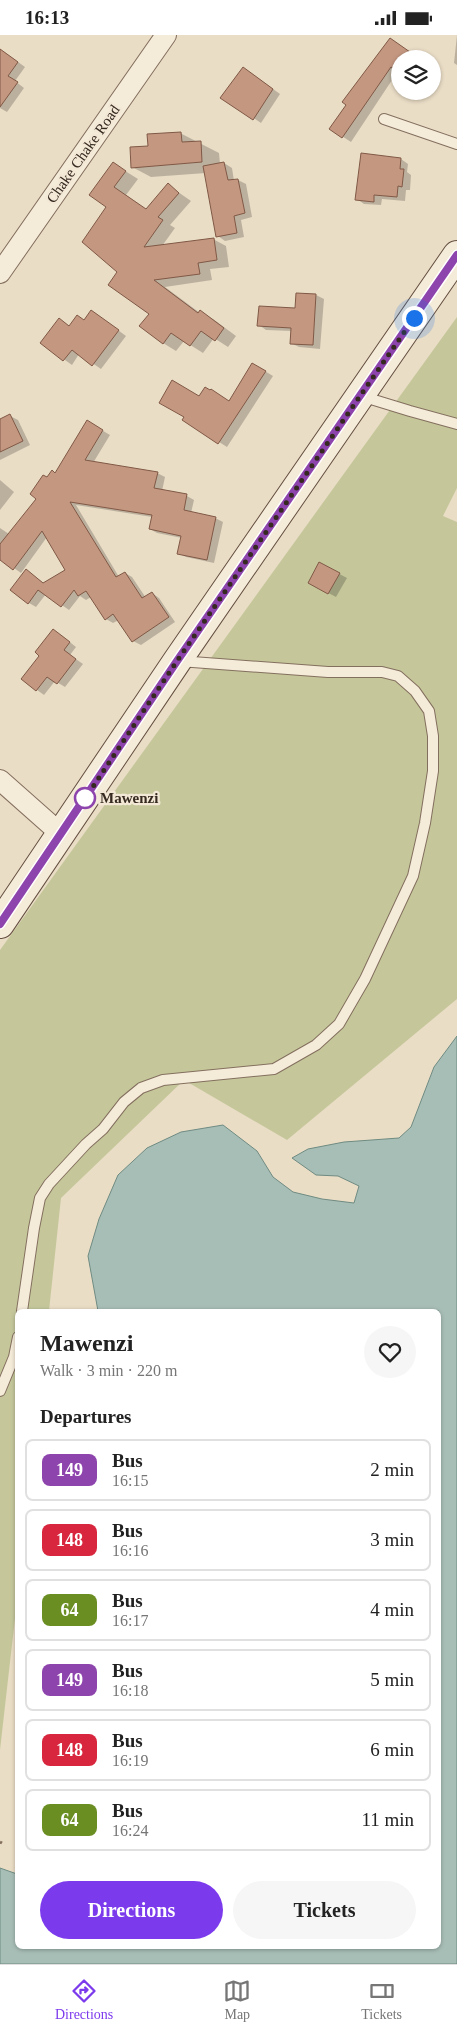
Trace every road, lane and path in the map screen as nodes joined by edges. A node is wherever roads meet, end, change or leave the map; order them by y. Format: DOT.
graph roads {
  1 [pos="166,35"];
  2 [pos="384,119"];
  3 [pos="457,144"];
  4 [pos="457,255"];
  5 [pos="0,273"];
  6 [pos="360,395"];
  7 [pos="457,424"];
  8 [pos="177,661"];
  9 [pos="0,780"];
  10 [pos="61,834"];
  11 [pos="0,924"];
  12 [pos="22,1309"];
  13 [pos="15,1352"];
  14 [pos="0,1391"];
  1 -- 5 [label="street, Chake Chake Road"];
  2 -- 3 [label="lane"];
  4 -- 6 [label="street"];
  6 -- 7 [label="lane"];
  6 -- 8 [label="street"];
  8 -- 10 [label="street"];
  8 -- 12 [label="lane"];
  9 -- 10 [label="street"];
  10 -- 11 [label="street"];
  13 -- 14 [label="lane"];
}
